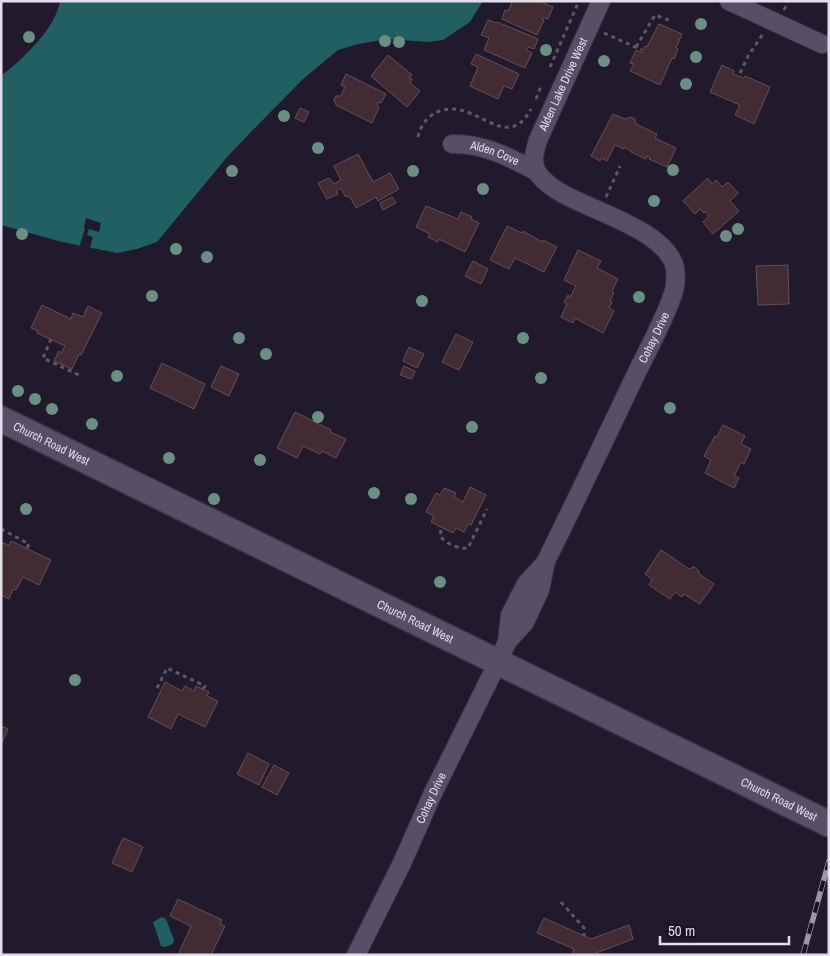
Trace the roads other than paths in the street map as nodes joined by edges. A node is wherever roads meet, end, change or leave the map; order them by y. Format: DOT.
graph roads {
  1 [pos="601,1"];
  2 [pos="729,1"];
  3 [pos="822,44"];
  4 [pos="452,144"];
  5 [pos="536,170"];
  6 [pos="1,419"];
  7 [pos="502,652"];
  8 [pos="829,824"];
  9 [pos="356,955"];
  1 -- 5 [label="street, Alden Lake Drive West"];
  2 -- 3 [label="street"];
  4 -- 5 [label="street, Alden Cove"];
  5 -- 7 [label="street, Cohay Drive"];
  6 -- 7 [label="street, Church Road West"];
  7 -- 8 [label="street, Church Road West"];
  7 -- 9 [label="street, Cohay Drive"];
}
